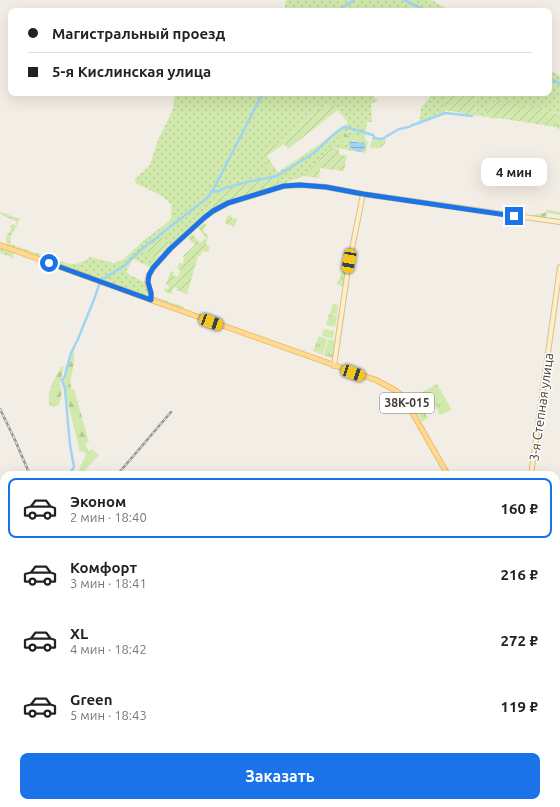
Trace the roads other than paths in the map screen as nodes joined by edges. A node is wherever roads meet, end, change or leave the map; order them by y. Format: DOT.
graph roads {
  1 [pos="363,194"];
  2 [pos="560,222"];
  3 [pos="0,245"];
  4 [pos="560,267"];
  5 [pos="151,300"];
  6 [pos="334,366"];
  7 [pos="446,471"];
  8 [pos="533,471"];
  1 -- 2 [label="street"];
  1 -- 5 [label="street"];
  1 -- 6 [label="street"];
  3 -- 5 [label="main road, 38К-015"];
  4 -- 8 [label="street, 3-я Степная улица"];
  5 -- 6 [label="main road, 38К-015"];
  6 -- 7 [label="main road, 38К-015"];
}
